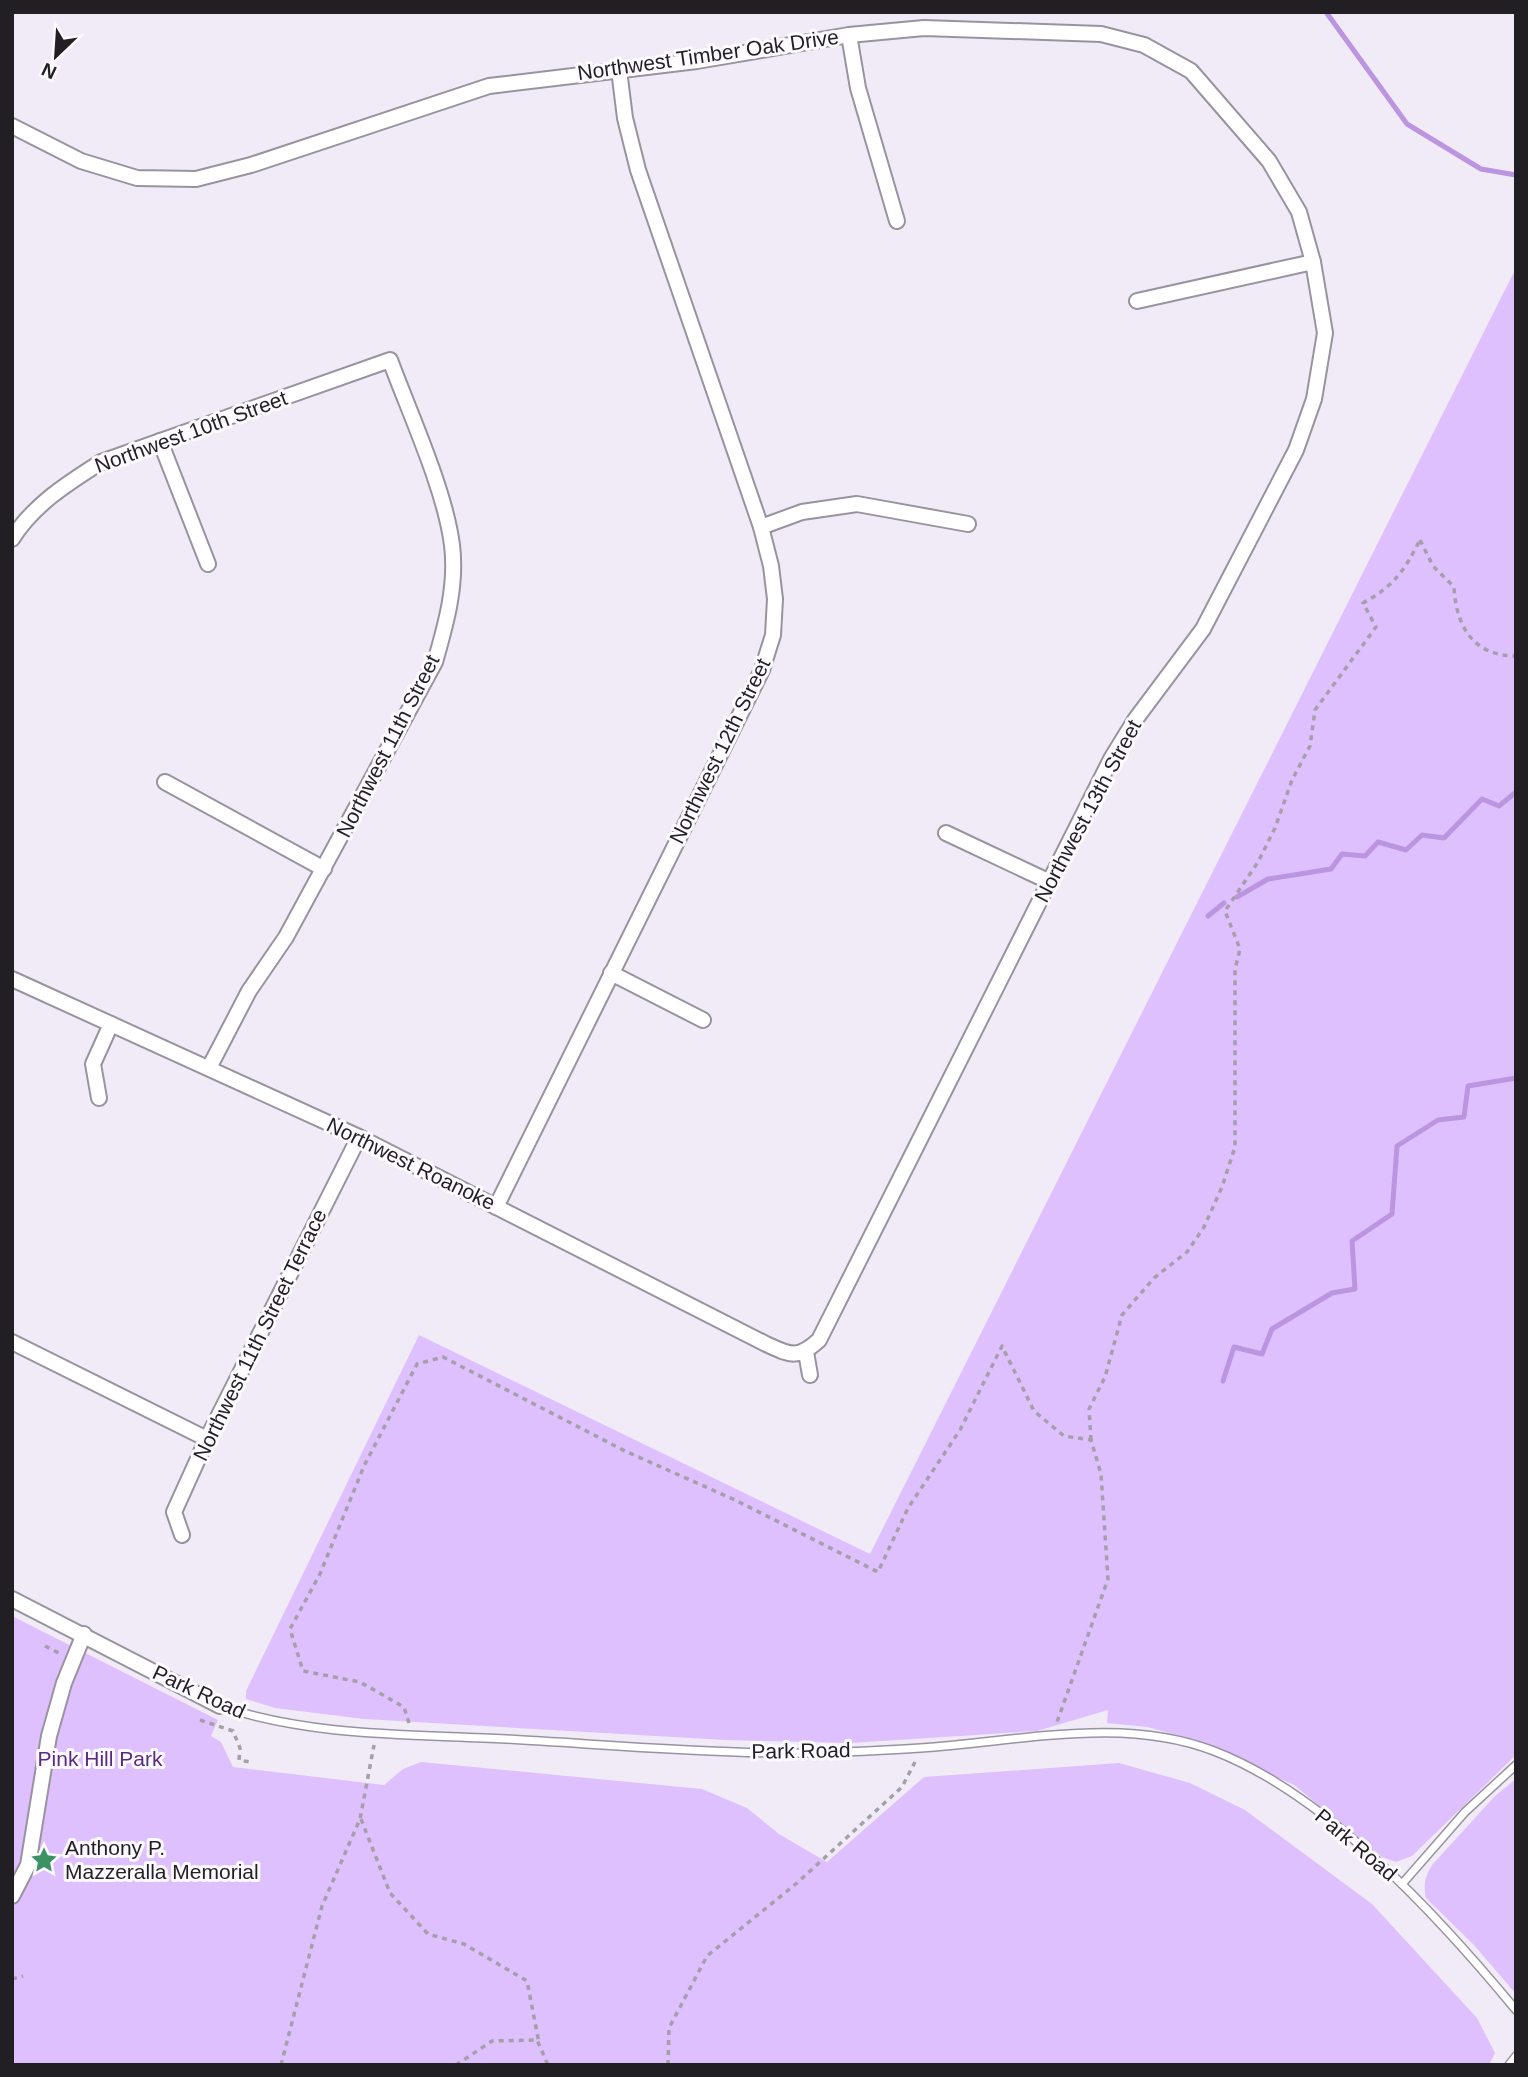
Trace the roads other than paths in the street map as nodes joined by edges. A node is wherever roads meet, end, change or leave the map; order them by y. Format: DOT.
graph roads {
  1 [pos="849,36"];
  2 [pos="619,70"];
  3 [pos="12,126"];
  4 [pos="897,221"];
  5 [pos="1313,262"];
  6 [pos="1137,301"];
  7 [pos="390,360"];
  8 [pos="160,441"];
  9 [pos="968,524"];
  10 [pos="761,527"];
  11 [pos="12,539"];
  12 [pos="208,564"];
  13 [pos="165,782"];
  14 [pos="946,833"];
  15 [pos="324,869"];
  16 [pos="1050,883"];
  17 [pos="611,973"];
  18 [pos="12,979"];
  19 [pos="703,1020"];
  20 [pos="111,1024"];
  21 [pos="210,1066"];
  22 [pos="99,1098"];
  23 [pos="359,1137"];
  24 [pos="496,1206"];
  25 [pos="12,1342"];
  26 [pos="806,1352"];
  27 [pos="810,1375"];
  28 [pos="207,1439"];
  29 [pos="182,1535"];
  30 [pos="12,1599"];
  31 [pos="84,1634"];
  32 [pos="220,1706"];
  33 [pos="1516,1765"];
  34 [pos="1402,1884"];
  35 [pos="12,1896"];
  36 [pos="1516,2010"];
  37 [pos="1516,2056"];
  38 [pos="1509,2065"];
  1 -- 2 [label="street, Northwest Timber Oak Drive"];
  1 -- 4 [label="street"];
  1 -- 5 [label="street, Northwest Timber Oak Drive"];
  2 -- 3 [label="street, Northwest Timber Oak Drive"];
  2 -- 10 [label="street, Northwest 12th Street"];
  5 -- 6 [label="street"];
  5 -- 16 [label="street, Northwest 13th Street"];
  7 -- 8 [label="street, Northwest 10th Street"];
  7 -- 15 [label="street, Northwest 11th Street"];
  8 -- 11 [label="street, Northwest 10th Street"];
  8 -- 12 [label="street"];
  9 -- 10 [label="street"];
  10 -- 17 [label="street, Northwest 12th Street"];
  13 -- 15 [label="street"];
  14 -- 16 [label="street"];
  15 -- 21 [label="street, Northwest 11th Street"];
  16 -- 26 [label="street, Northwest 13th Street"];
  17 -- 19 [label="street"];
  17 -- 24 [label="street, Northwest 12th Street"];
  18 -- 20 [label="street, Northwest Roanoke"];
  20 -- 21 [label="street, Northwest Roanoke"];
  20 -- 22 [label="street"];
  21 -- 23 [label="street, Northwest Roanoke"];
  23 -- 24 [label="street, Northwest Roanoke"];
  23 -- 28 [label="street, Northwest 11th Street Terrace"];
  24 -- 26 [label="street, Northwest Roanoke"];
  25 -- 28 [label="street"];
  26 -- 27 [label="street"];
  28 -- 29 [label="street, Northwest 11th Street Terrace"];
  30 -- 31 [label="street, Park Road"];
  31 -- 32 [label="street, Park Road"];
  31 -- 35 [label="street"];
  32 -- 34 [label="lane, Park Road"];
  33 -- 34 [label="lane"];
  34 -- 36 [label="lane, Park Road"];
  37 -- 38 [label="lane"];
}
